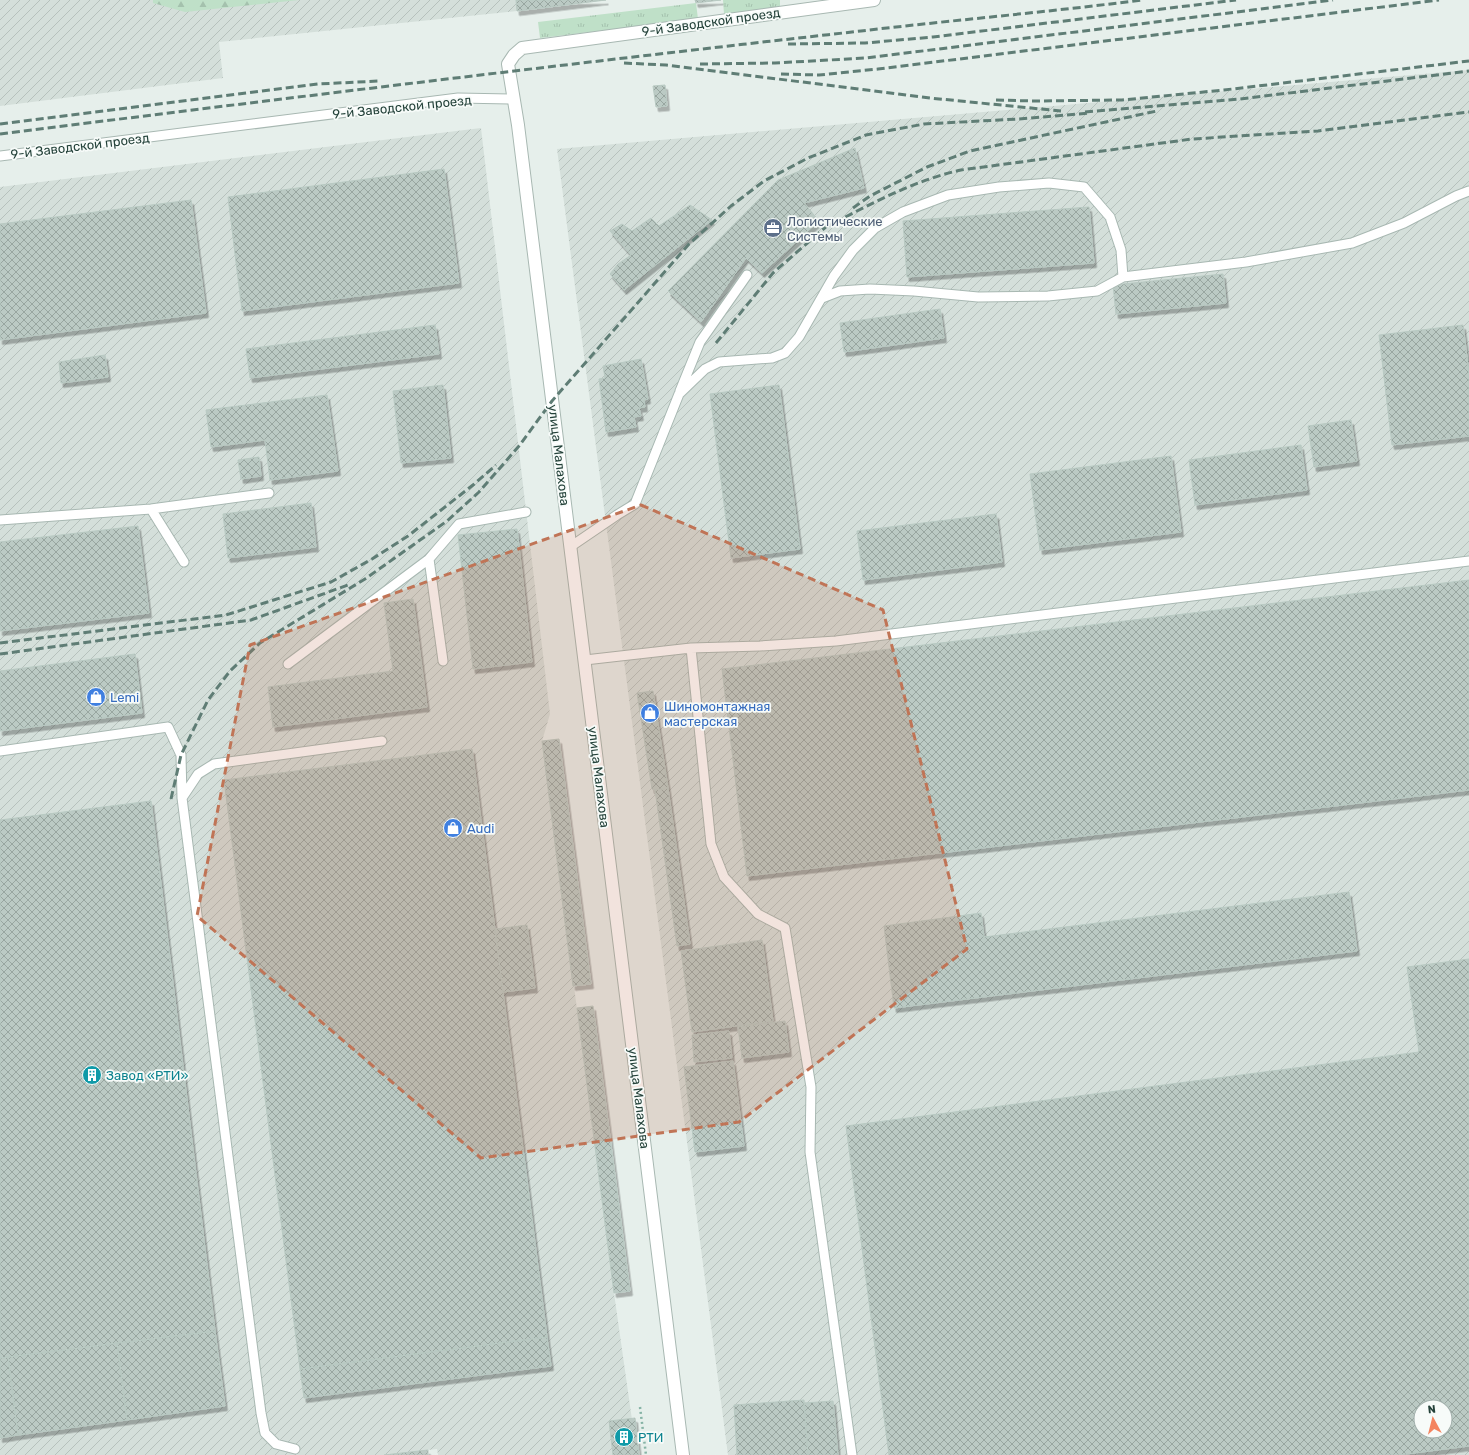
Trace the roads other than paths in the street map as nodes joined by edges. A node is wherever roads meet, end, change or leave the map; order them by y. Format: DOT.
graph roads {
  1 [pos="874,0"];
  2 [pos="514,99"];
  3 [pos="0,156"];
  4 [pos="1469,191"];
  5 [pos="747,275"];
  6 [pos="1123,276"];
  7 [pos="822,298"];
  8 [pos="679,394"];
  9 [pos="269,493"];
  10 [pos="151,509"];
  11 [pos="526,512"];
  12 [pos="0,520"];
  13 [pos="570,547"];
  14 [pos="428,559"];
  15 [pos="1469,561"];
  16 [pos="184,562"];
  17 [pos="691,648"];
  18 [pos="585,660"];
  19 [pos="443,661"];
  20 [pos="288,664"];
  21 [pos="382,741"];
  22 [pos="0,751"];
  23 [pos="182,798"];
  24 [pos="295,1449"];
  25 [pos="683,1455"];
  26 [pos="852,1455"];
  1 -- 2 [label="street, 9-й Заводской проезд"];
  2 -- 3 [label="lane, 9-й Заводской проезд"];
  2 -- 13 [label="street, улица Малахова"];
  4 -- 6 [label="lane"];
  5 -- 8 [label="lane"];
  6 -- 7 [label="lane"];
  6 -- 7 [label="lane"];
  7 -- 8 [label="lane"];
  8 -- 13 [label="lane"];
  9 -- 10 [label="lane"];
  10 -- 12 [label="lane"];
  10 -- 16 [label="lane"];
  11 -- 14 [label="lane"];
  13 -- 18 [label="street, улица Малахова"];
  14 -- 19 [label="lane"];
  14 -- 20 [label="lane"];
  15 -- 17 [label="lane"];
  17 -- 18 [label="lane"];
  17 -- 26 [label="lane"];
  18 -- 25 [label="street, улица Малахова"];
  21 -- 23 [label="lane"];
  22 -- 23 [label="lane"];
  23 -- 24 [label="lane"];
}
